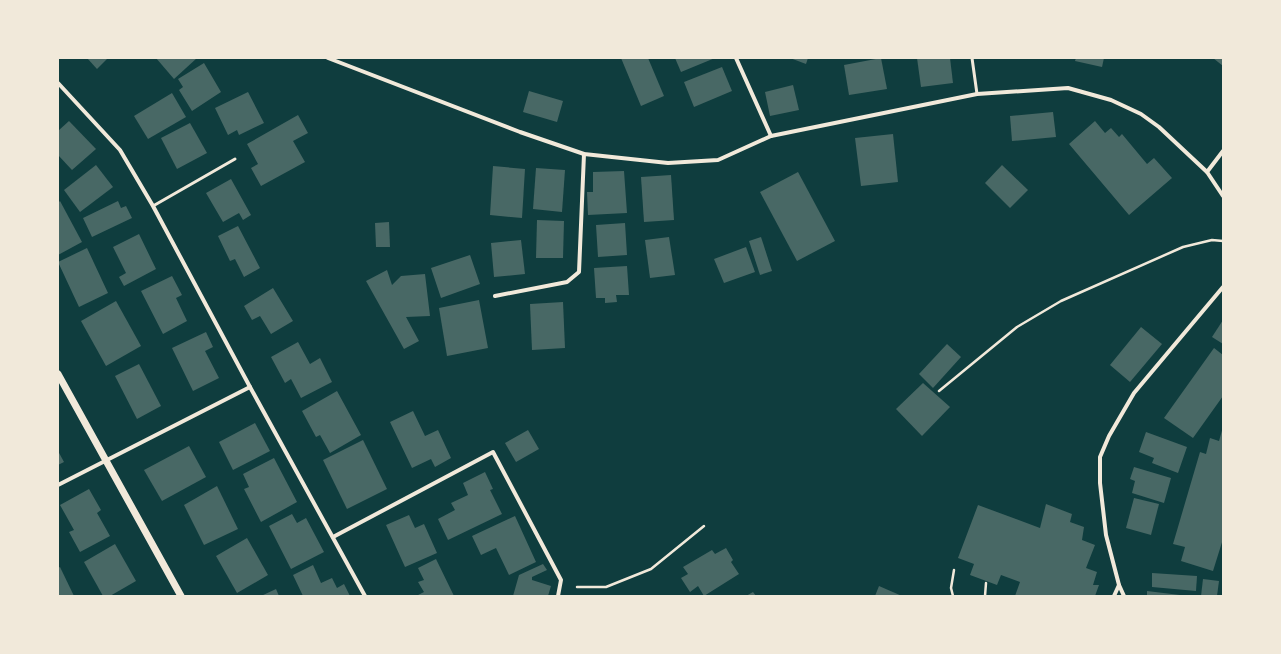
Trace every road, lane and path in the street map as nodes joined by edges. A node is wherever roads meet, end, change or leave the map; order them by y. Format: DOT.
graph roads {
  1 [pos="328,58"];
  2 [pos="736,58"];
  3 [pos="972,58"];
  4 [pos="58,83"];
  5 [pos="978,94"];
  6 [pos="771,136"];
  7 [pos="1223,152"];
  8 [pos="584,154"];
  9 [pos="235,159"];
  10 [pos="1207,172"];
  11 [pos="1223,196"];
  12 [pos="153,206"];
  13 [pos="1223,241"];
  14 [pos="1223,287"];
  15 [pos="495,296"];
  16 [pos="58,374"];
  17 [pos="250,387"];
  18 [pos="939,391"];
  19 [pos="105,460"];
  20 [pos="58,485"];
  21 [pos="704,526"];
  22 [pos="333,538"];
  23 [pos="954,570"];
  24 [pos="986,583"];
  25 [pos="1119,585"];
  26 [pos="560,586"];
  27 [pos="180,596"];
  28 [pos="365,596"];
  29 [pos="558,596"];
  30 [pos="953,596"];
  31 [pos="984,596"];
  32 [pos="1114,596"];
  33 [pos="1124,596"];
  1 -- 8 [label="street"];
  2 -- 6 [label="street"];
  3 -- 5 [label="lane"];
  4 -- 12 [label="street"];
  5 -- 6 [label="street"];
  5 -- 10 [label="street"];
  6 -- 8 [label="street"];
  7 -- 10 [label="street"];
  8 -- 15 [label="street"];
  9 -- 12 [label="lane"];
  10 -- 11 [label="street"];
  12 -- 17 [label="street"];
  13 -- 18 [label="path"];
  14 -- 25 [label="street"];
  16 -- 19 [label="street"];
  17 -- 19 [label="street"];
  17 -- 22 [label="street"];
  19 -- 20 [label="street"];
  19 -- 27 [label="street"];
  21 -- 26 [label="path"];
  22 -- 26 [label="street"];
  22 -- 28 [label="street"];
  23 -- 30 [label="path"];
  24 -- 31 [label="path"];
  25 -- 32 [label="street"];
  25 -- 33 [label="street"];
  26 -- 29 [label="street"];
}
